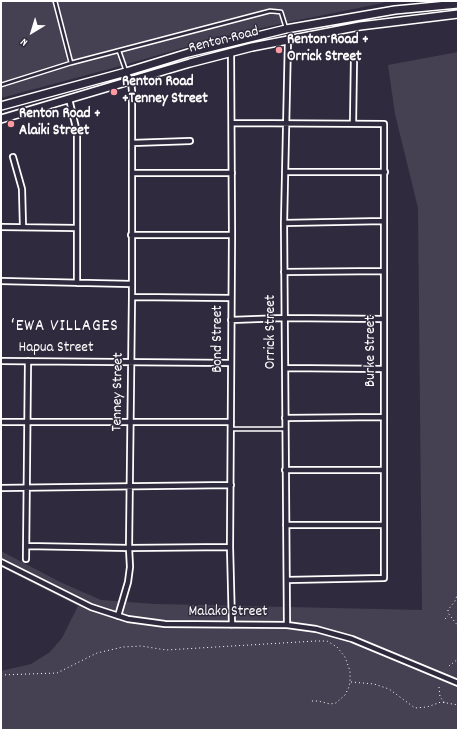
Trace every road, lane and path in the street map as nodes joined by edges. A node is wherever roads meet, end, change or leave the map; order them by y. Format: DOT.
graph roads {
  1 [pos="54,1"];
  2 [pos="458,4"];
  3 [pos="405,9"];
  4 [pos="458,14"];
  5 [pos="407,21"];
  6 [pos="286,29"];
  7 [pos="288,39"];
  8 [pos="119,51"];
  9 [pos="231,52"];
  10 [pos="354,58"];
  11 [pos="71,63"];
  12 [pos="126,72"];
  13 [pos="131,81"];
  14 [pos="1,85"];
  15 [pos="69,99"];
  16 [pos="1,106"];
  17 [pos="1,119"];
  18 [pos="232,122"];
  19 [pos="285,123"];
  20 [pos="353,124"];
  21 [pos="190,141"];
  22 [pos="132,143"];
  23 [pos="13,157"];
  24 [pos="285,172"];
  25 [pos="384,172"];
  26 [pos="132,173"];
  27 [pos="232,173"];
  28 [pos="384,221"];
  29 [pos="284,223"];
  30 [pos="1,227"];
  31 [pos="23,227"];
  32 [pos="77,228"];
  33 [pos="131,235"];
  34 [pos="232,235"];
  35 [pos="384,271"];
  36 [pos="284,272"];
  37 [pos="1,281"];
  38 [pos="77,283"];
  39 [pos="131,284"];
  40 [pos="132,297"];
  41 [pos="231,298"];
  42 [pos="284,318"];
  43 [pos="384,319"];
  44 [pos="231,320"];
  45 [pos="28,360"];
  46 [pos="1,361"];
  47 [pos="131,362"];
  48 [pos="231,363"];
  49 [pos="284,368"];
  50 [pos="384,369"];
  51 [pos="384,417"];
  52 [pos="285,418"];
  53 [pos="1,422"];
  54 [pos="28,422"];
  55 [pos="130,422"];
  56 [pos="231,422"];
  57 [pos="285,429"];
  58 [pos="231,430"];
  59 [pos="285,470"];
  60 [pos="384,470"];
  61 [pos="231,485"];
  62 [pos="130,486"];
  63 [pos="1,488"];
  64 [pos="27,488"];
  65 [pos="286,525"];
  66 [pos="384,525"];
  67 [pos="26,546"];
  68 [pos="230,547"];
  69 [pos="129,548"];
  70 [pos="26,559"];
  71 [pos="1,562"];
  72 [pos="287,580"];
  73 [pos="458,593"];
  74 [pos="449,615"];
  75 [pos="118,616"];
  76 [pos="445,619"];
  77 [pos="232,625"];
  78 [pos="287,625"];
  79 [pos="458,626"];
  80 [pos="458,659"];
  81 [pos="449,666"];
  82 [pos="1,675"];
  83 [pos="350,682"];
  84 [pos="458,683"];
  85 [pos="439,687"];
  86 [pos="311,701"];
  87 [pos="446,703"];
  88 [pos="458,705"];
  1 -- 11 [label="lane"];
  2 -- 3 [label="street, Renton Road"];
  3 -- 5 [label="street"];
  3 -- 6 [label="street, Renton Road"];
  4 -- 5 [label="street, Renton Road"];
  5 -- 7 [label="street, Renton Road"];
  6 -- 8 [label="lane"];
  6 -- 12 [label="street, Renton Road"];
  7 -- 9 [label="street, Renton Road"];
  7 -- 19 [label="street, Orrick Street"];
  8 -- 11 [label="lane"];
  8 -- 12 [label="lane"];
  9 -- 13 [label="street, Renton Road"];
  9 -- 18 [label="street, Bond Street"];
  10 -- 20 [label="street"];
  11 -- 14 [label="lane"];
  12 -- 13 [label="street, Tenney Street"];
  12 -- 16 [label="street, Renton Road"];
  13 -- 15 [label="street, Renton Road"];
  13 -- 22 [label="street, Tenney Street"];
  15 -- 17 [label="street, Renton Road"];
  15 -- 32 [label="street"];
  18 -- 19 [label="street"];
  18 -- 27 [label="street, Bond Street"];
  19 -- 20 [label="street"];
  19 -- 24 [label="street, Orrick Street"];
  20 -- 25 [label="street, Burke Street"];
  21 -- 22 [label="street"];
  22 -- 26 [label="street, Tenney Street"];
  23 -- 31 [label="street"];
  24 -- 25 [label="street"];
  24 -- 29 [label="street, Orrick Street"];
  25 -- 28 [label="street, Burke Street"];
  26 -- 27 [label="street"];
  26 -- 33 [label="street, Tenney Street"];
  27 -- 34 [label="street, Bond Street"];
  28 -- 29 [label="street"];
  28 -- 35 [label="street, Burke Street"];
  29 -- 36 [label="street, Orrick Street"];
  30 -- 31 [label="street"];
  31 -- 32 [label="street"];
  32 -- 38 [label="street"];
  33 -- 34 [label="street"];
  33 -- 39 [label="street, Tenney Street"];
  34 -- 41 [label="street, Bond Street"];
  35 -- 36 [label="street"];
  35 -- 43 [label="street, Burke Street"];
  36 -- 42 [label="street, Orrick Street"];
  37 -- 38 [label="street"];
  38 -- 39 [label="street"];
  39 -- 40 [label="street, Tenney Street"];
  40 -- 41 [label="street"];
  40 -- 47 [label="street, Tenney Street"];
  41 -- 44 [label="street, Bond Street"];
  42 -- 43 [label="street"];
  42 -- 44 [label="street"];
  42 -- 49 [label="street, Orrick Street"];
  43 -- 50 [label="street, Burke Street"];
  44 -- 48 [label="street, Bond Street"];
  45 -- 46 [label="street, Hapua Street"];
  45 -- 47 [label="street, Hapua Street"];
  45 -- 54 [label="street"];
  47 -- 48 [label="street, Hapua Street"];
  47 -- 55 [label="street, Tenney Street"];
  48 -- 56 [label="street, Bond Street"];
  49 -- 50 [label="street"];
  49 -- 52 [label="street, Orrick Street"];
  50 -- 51 [label="street, Burke Street"];
  51 -- 52 [label="street"];
  51 -- 60 [label="street, Burke Street"];
  52 -- 57 [label="street, Orrick Street"];
  53 -- 54 [label="street"];
  54 -- 55 [label="street"];
  54 -- 64 [label="street"];
  55 -- 56 [label="street"];
  55 -- 62 [label="street, Tenney Street"];
  56 -- 58 [label="street, Bond Street"];
  57 -- 58 [label="lane"];
  57 -- 59 [label="street, Orrick Street"];
  58 -- 61 [label="street, Bond Street"];
  59 -- 60 [label="street"];
  59 -- 65 [label="street, Orrick Street"];
  60 -- 66 [label="street, Burke Street"];
  61 -- 62 [label="street"];
  61 -- 68 [label="street, Bond Street"];
  62 -- 64 [label="street"];
  62 -- 69 [label="street, Tenney Street"];
  63 -- 64 [label="street"];
  64 -- 67 [label="street"];
  65 -- 66 [label="street"];
  65 -- 72 [label="street, Orrick Street"];
  66 -- 72 [label="street, Burke Street"];
  67 -- 69 [label="street"];
  67 -- 70 [label="street"];
  68 -- 69 [label="street"];
  68 -- 77 [label="street, Bond Street"];
  69 -- 75 [label="street, Tenney Street"];
  71 -- 75 [label="street, Malako Street"];
  72 -- 78 [label="street, Orrick Street"];
  73 -- 74 [label="path"];
  74 -- 76 [label="path"];
  74 -- 79 [label="path"];
  75 -- 77 [label="street, Malako Street"];
  77 -- 78 [label="street, Malako Street"];
  78 -- 84 [label="street, Malako Street"];
  80 -- 81 [label="path"];
  82 -- 83 [label="path"];
  83 -- 86 [label="path"];
  83 -- 87 [label="path"];
  85 -- 87 [label="path"];
  87 -- 88 [label="path"];
}
